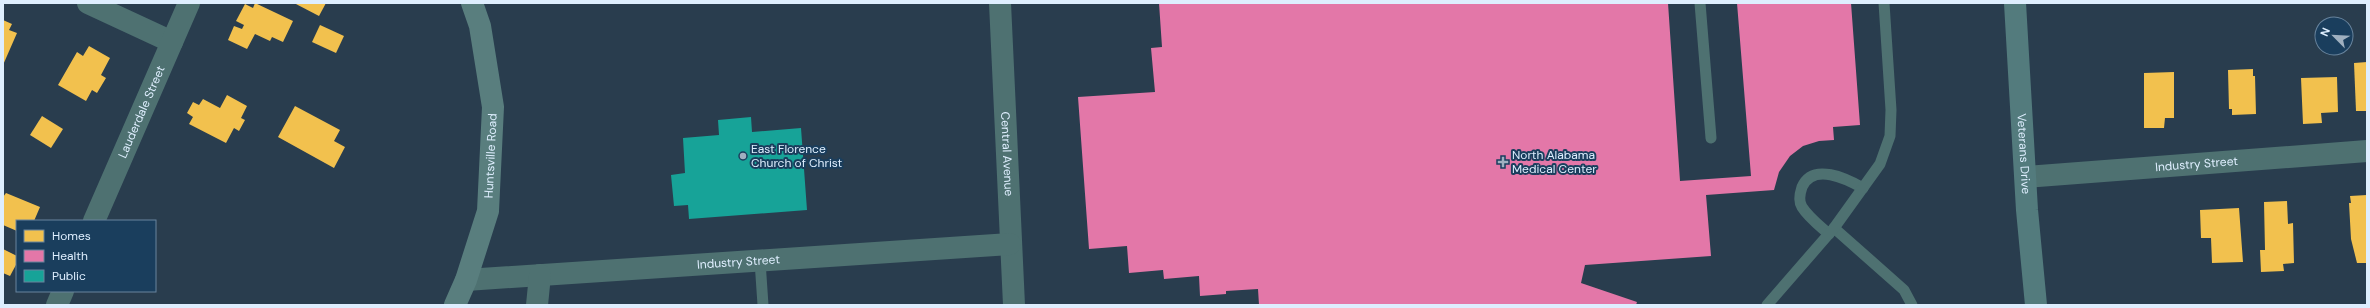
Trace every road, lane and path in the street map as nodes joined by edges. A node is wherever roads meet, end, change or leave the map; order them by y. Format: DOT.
graph roads {
  1 [pos="88,3"];
  2 [pos="189,3"];
  3 [pos="472,3"];
  4 [pos="484,3"];
  5 [pos="1000,3"];
  6 [pos="1700,3"];
  7 [pos="1884,3"];
  8 [pos="2015,3"];
  9 [pos="480,26"];
  10 [pos="172,42"];
  11 [pos="1710,138"];
  12 [pos="2367,151"];
  13 [pos="2026,177"];
  14 [pos="1863,188"];
  15 [pos="94,220"];
  16 [pos="1832,231"];
  17 [pos="1010,244"];
  18 [pos="760,261"];
  19 [pos="540,275"];
  20 [pos="466,280"];
  21 [pos="63,292"];
  22 [pos="57,305"];
  23 [pos="455,305"];
  24 [pos="537,305"];
  25 [pos="763,305"];
  26 [pos="1014,305"];
  27 [pos="1767,305"];
  28 [pos="1912,305"];
  29 [pos="2036,305"];
  1 -- 10 [label="street"];
  2 -- 10 [label="street, Lauderdale Street"];
  3 -- 9 [label="main road, Huntsville Road"];
  4 -- 9 [label="street"];
  5 -- 17 [label="street, Central Avenue"];
  6 -- 11 [label="lane"];
  7 -- 14 [label="lane"];
  8 -- 13 [label="main road, Veterans Drive"];
  9 -- 20 [label="main road, Huntsville Road"];
  10 -- 15 [label="street, Lauderdale Street"];
  12 -- 13 [label="street, Industry Street"];
  13 -- 29 [label="main road, Veterans Drive"];
  14 -- 16 [label="lane"];
  14 -- 16 [label="lane"];
  16 -- 27 [label="lane"];
  16 -- 28 [label="lane"];
  17 -- 18 [label="street, Industry Street"];
  17 -- 26 [label="street, Central Avenue"];
  18 -- 19 [label="street, Industry Street"];
  18 -- 25 [label="lane"];
  19 -- 20 [label="street, Industry Street"];
  19 -- 24 [label="street"];
  20 -- 23 [label="main road, Huntsville Road"];
  21 -- 22 [label="street"];
}
